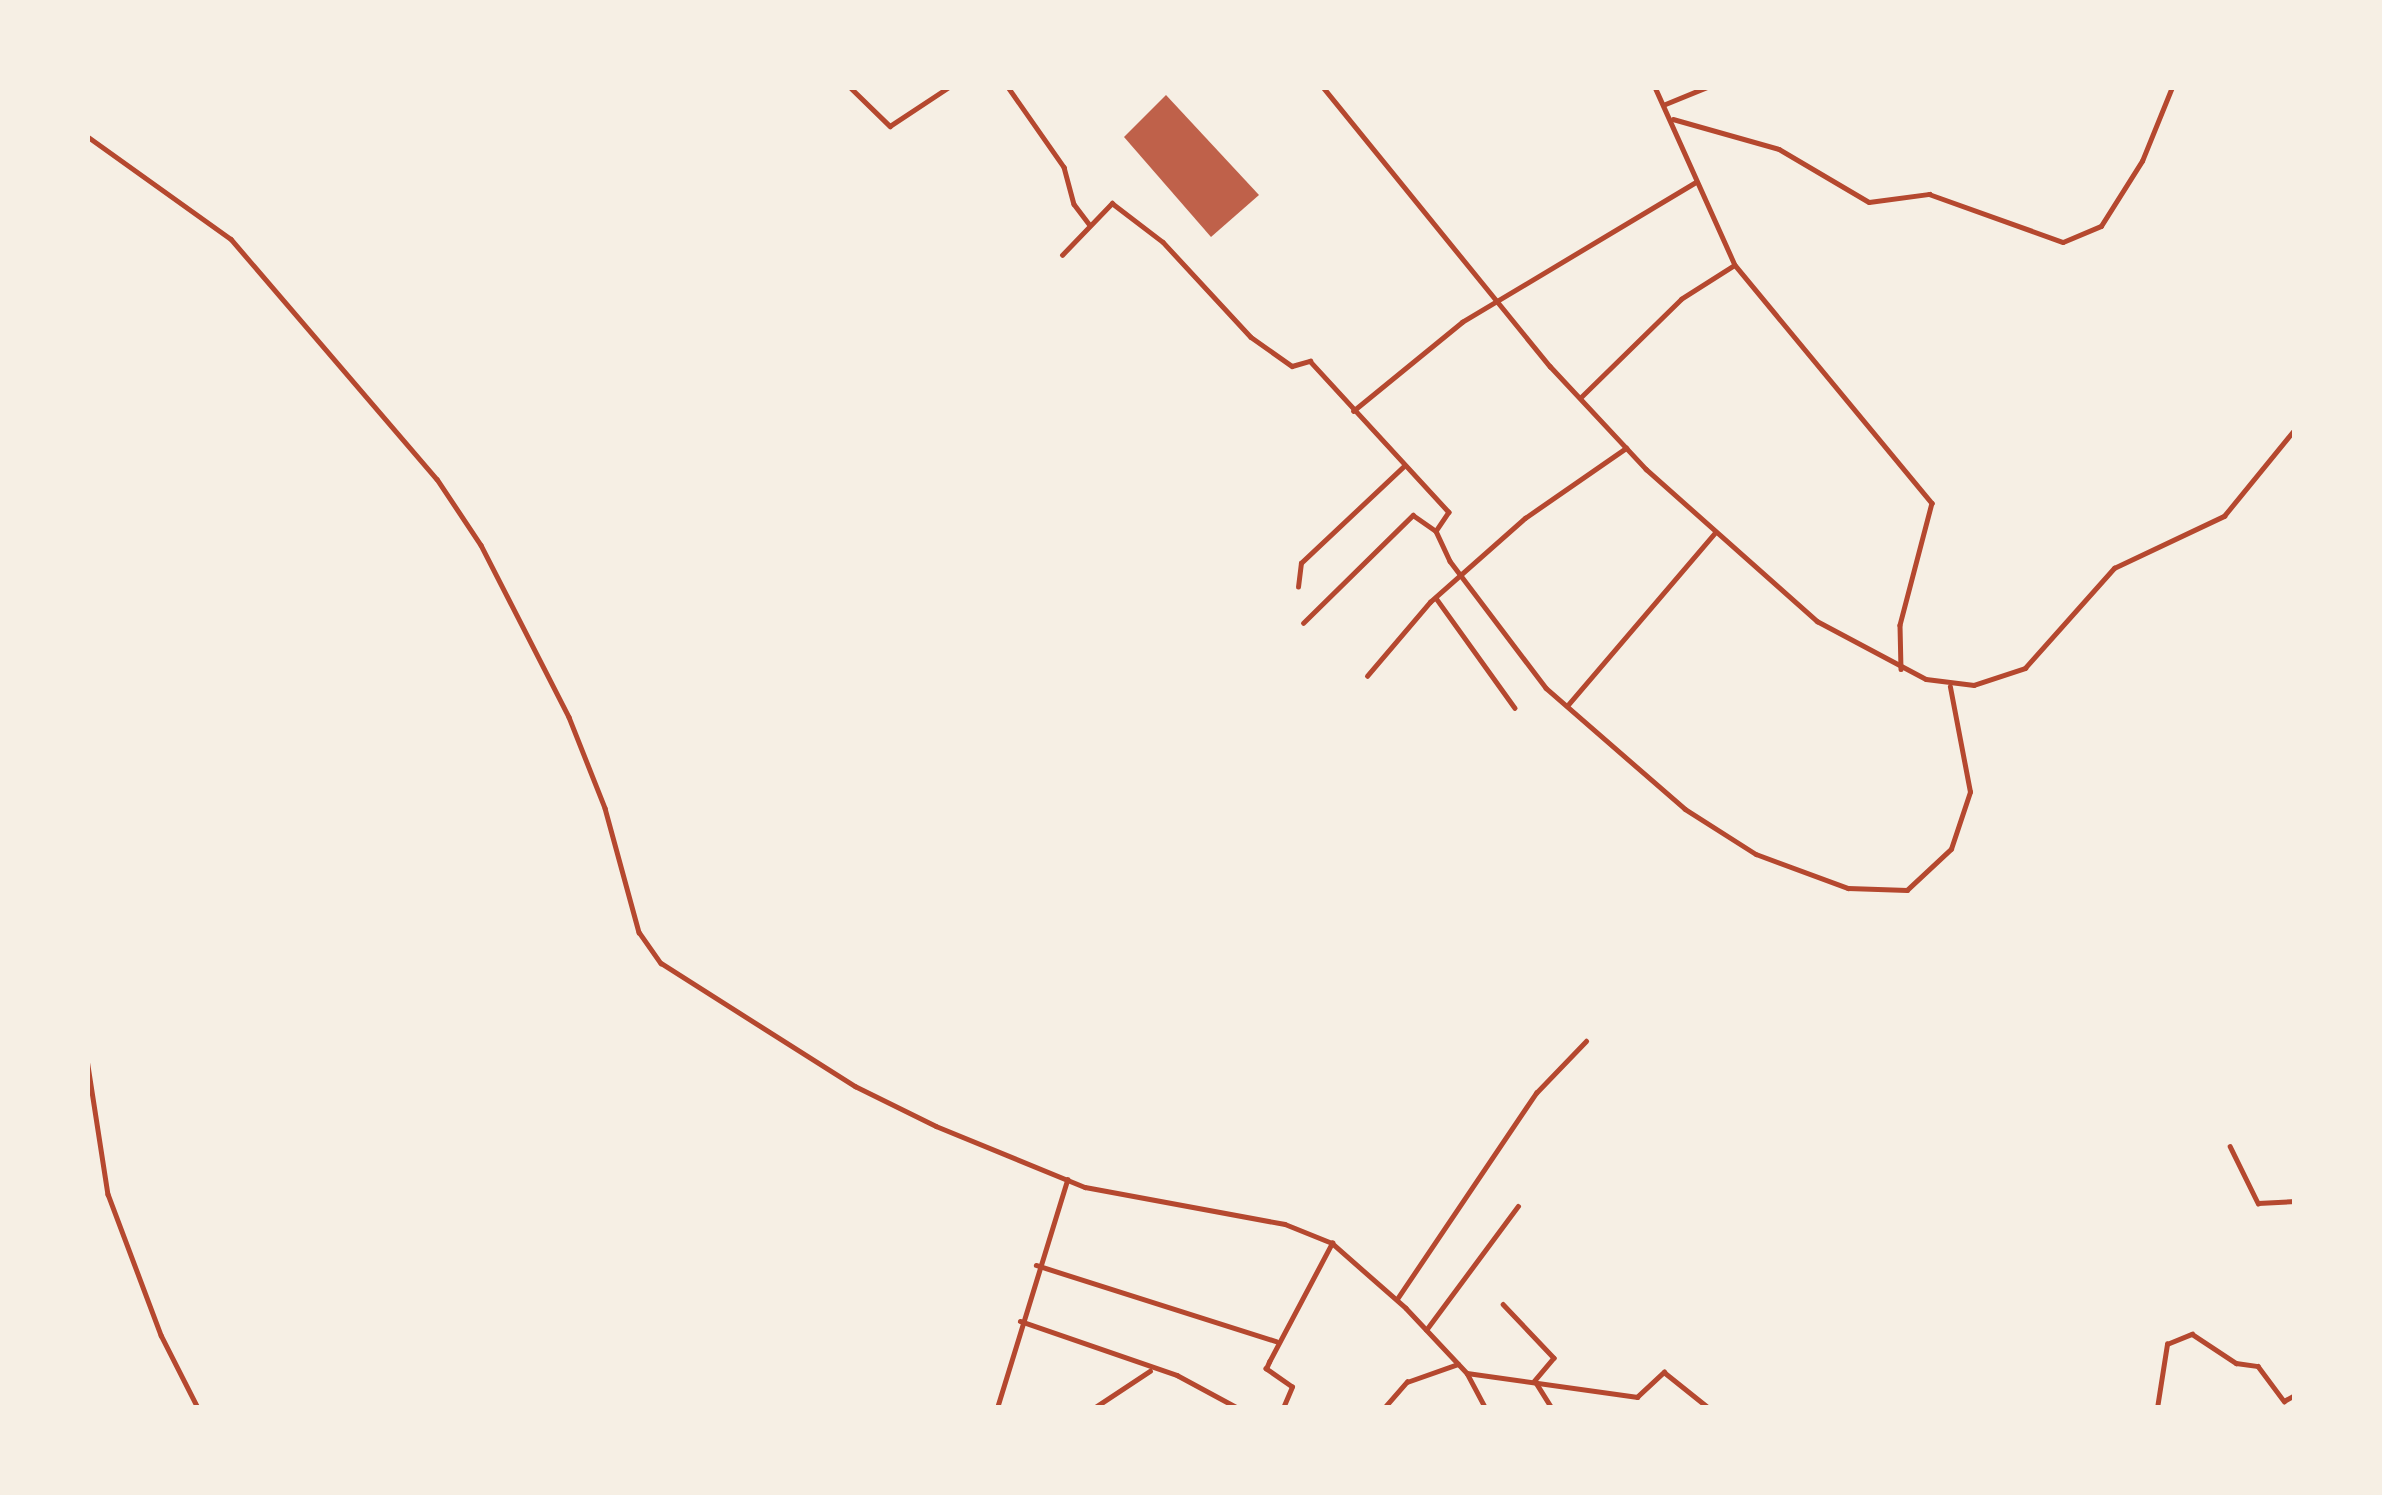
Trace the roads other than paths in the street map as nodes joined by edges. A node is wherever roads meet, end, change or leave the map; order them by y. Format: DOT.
graph roads {
  1 [pos="850,87"];
  2 [pos="949,87"];
  3 [pos="1008,87"];
  4 [pos="1323,87"];
  5 [pos="1655,87"];
  6 [pos="1707,87"];
  7 [pos="2172,87"];
  8 [pos="1663,105"];
  9 [pos="1671,118"];
  10 [pos="87,136"];
  11 [pos="1696,182"];
  12 [pos="1089,224"];
  13 [pos="1062,255"];
  14 [pos="1735,265"];
  15 [pos="1496,299"];
  16 [pos="1580,398"];
  17 [pos="1353,411"];
  18 [pos="2295,429"];
  19 [pos="1626,448"];
  20 [pos="1403,467"];
  21 [pos="1436,531"];
  22 [pos="1715,533"];
  23 [pos="1460,579"];
  24 [pos="1298,587"];
  25 [pos="1436,598"];
  26 [pos="1303,623"];
  27 [pos="1901,670"];
  28 [pos="1367,676"];
  29 [pos="1950,687"];
  30 [pos="1567,706"];
  31 [pos="1515,709"];
  32 [pos="1586,1041"];
  33 [pos="87,1059"];
  34 [pos="2230,1146"];
  35 [pos="1067,1180"];
  36 [pos="2295,1201"];
  37 [pos="1518,1206"];
  38 [pos="1332,1243"];
  39 [pos="1036,1265"];
  40 [pos="1397,1299"];
  41 [pos="1503,1304"];
  42 [pos="1021,1321"];
  43 [pos="1426,1330"];
  44 [pos="1276,1341"];
  45 [pos="1457,1364"];
  46 [pos="1150,1371"];
  47 [pos="1467,1373"];
  48 [pos="1535,1381"];
  49 [pos="2295,1395"];
  50 [pos="199,1408"];
  51 [pos="997,1408"];
  52 [pos="1094,1408"];
  53 [pos="1238,1408"];
  54 [pos="1283,1408"];
  55 [pos="1384,1408"];
  56 [pos="1486,1408"];
  57 [pos="1552,1408"];
  58 [pos="1709,1408"];
  59 [pos="2158,1408"];
  1 -- 2 [label="street"];
  3 -- 12 [label="street"];
  4 -- 15 [label="street"];
  5 -- 8 [label="street"];
  6 -- 8 [label="street"];
  7 -- 9 [label="street"];
  8 -- 9 [label="street"];
  9 -- 11 [label="street"];
  10 -- 35 [label="street"];
  11 -- 14 [label="street"];
  11 -- 15 [label="street"];
  12 -- 13 [label="street"];
  12 -- 17 [label="street"];
  14 -- 16 [label="street"];
  14 -- 27 [label="street"];
  15 -- 16 [label="street"];
  15 -- 17 [label="street"];
  16 -- 19 [label="street"];
  17 -- 20 [label="street"];
  18 -- 29 [label="street"];
  19 -- 22 [label="street"];
  19 -- 23 [label="street"];
  20 -- 21 [label="street"];
  20 -- 24 [label="street"];
  21 -- 23 [label="street"];
  21 -- 26 [label="street"];
  22 -- 27 [label="street"];
  22 -- 30 [label="street"];
  23 -- 25 [label="street"];
  23 -- 30 [label="street"];
  25 -- 28 [label="street"];
  25 -- 31 [label="street"];
  27 -- 29 [label="street"];
  29 -- 30 [label="street"];
  32 -- 40 [label="street"];
  33 -- 50 [label="street"];
  34 -- 36 [label="street"];
  35 -- 38 [label="street"];
  35 -- 39 [label="street"];
  37 -- 43 [label="street"];
  38 -- 40 [label="street"];
  38 -- 44 [label="street"];
  39 -- 42 [label="street"];
  39 -- 44 [label="street"];
  40 -- 43 [label="street"];
  41 -- 48 [label="street"];
  42 -- 46 [label="street"];
  42 -- 51 [label="street"];
  43 -- 45 [label="street"];
  44 -- 54 [label="street"];
  45 -- 47 [label="street"];
  45 -- 55 [label="street"];
  46 -- 52 [label="street"];
  46 -- 53 [label="street"];
  47 -- 48 [label="street"];
  47 -- 56 [label="street"];
  48 -- 57 [label="street"];
  48 -- 58 [label="street"];
  49 -- 59 [label="street"];
}
